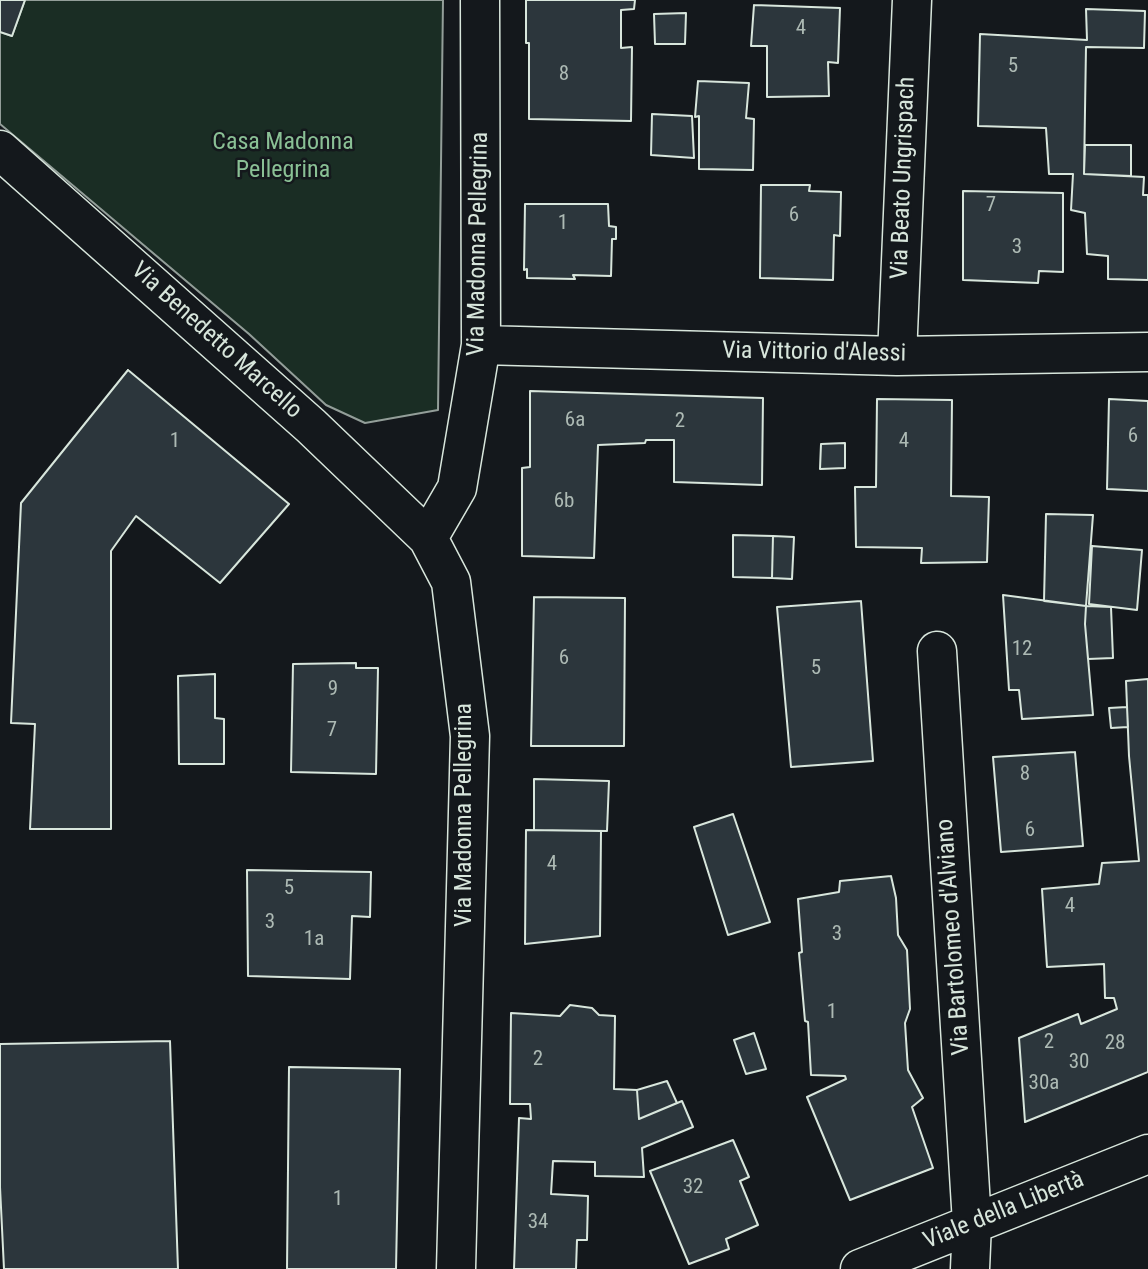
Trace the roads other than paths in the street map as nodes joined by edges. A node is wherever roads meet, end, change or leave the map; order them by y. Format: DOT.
graph roads {
  1 [pos="480,0"];
  2 [pos="912,0"];
  3 [pos="0,150"];
  4 [pos="481,345"];
  5 [pos="1148,352"];
  6 [pos="897,356"];
  7 [pos="428,538"];
  8 [pos="937,651"];
  9 [pos="1148,1154"];
  10 [pos="972,1223"];
  11 [pos="456,1269"];
  12 [pos="860,1269"];
  13 [pos="970,1269"];
  1 -- 4 [label="street, Via Madonna Pellegrina"];
  2 -- 6 [label="street, Via Beato Ungrispach"];
  3 -- 7 [label="street, Via Benedetto Marcello"];
  4 -- 6 [label="street, Via Vittorio d'Alessi"];
  4 -- 7 [label="street, Via Madonna Pellegrina"];
  5 -- 6 [label="street, Via Vittorio d'Alessi"];
  7 -- 11 [label="street, Via Madonna Pellegrina"];
  8 -- 10 [label="street, Via Bartolomeo d'Alviano"];
  9 -- 10 [label="street, Viale della Libertà"];
  10 -- 12 [label="street, Viale della Libertà"];
  10 -- 13 [label="street, Via Bartolomeo d'Alviano"];
}
